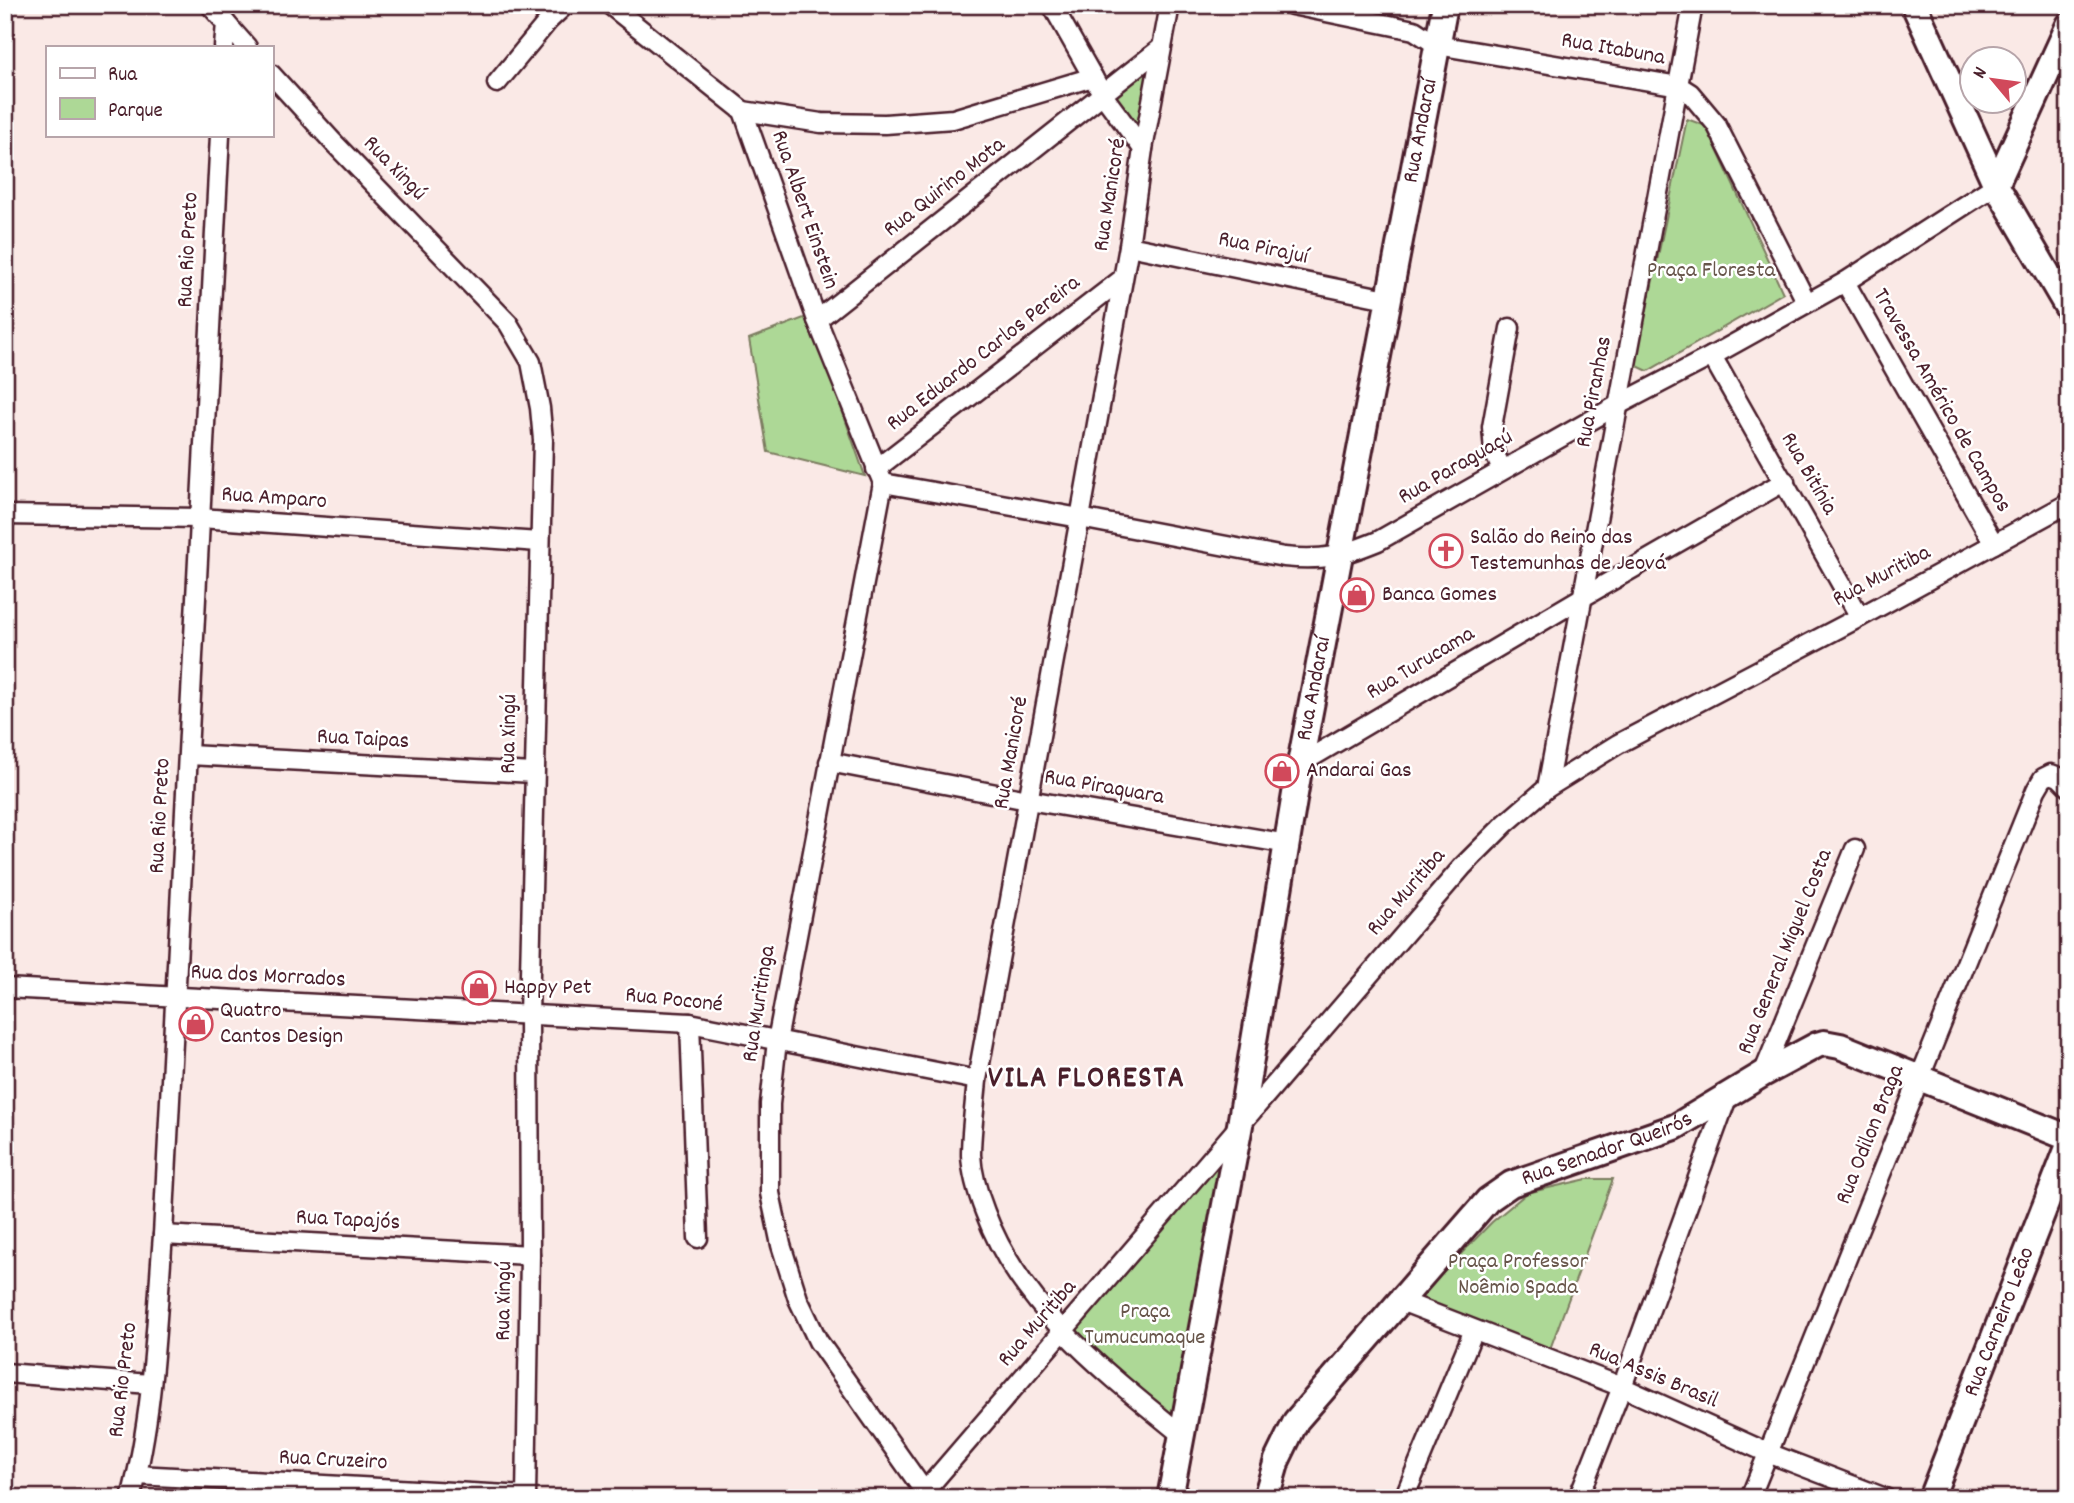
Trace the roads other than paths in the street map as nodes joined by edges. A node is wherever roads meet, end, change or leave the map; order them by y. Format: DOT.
graph roads {
  1 [pos="210,5"];
  2 [pos="565,5"];
  3 [pos="611,5"];
  4 [pos="1052,5"];
  5 [pos="1170,5"];
  6 [pos="1292,5"];
  7 [pos="1445,5"];
  8 [pos="1693,5"];
  9 [pos="1914,5"];
  10 [pos="226,23"];
  11 [pos="2069,25"];
  12 [pos="1437,45"];
  13 [pos="224,46"];
  14 [pos="246,46"];
  15 [pos="1161,48"];
  16 [pos="273,76"];
  17 [pos="1093,76"];
  18 [pos="497,83"];
  19 [pos="1679,86"];
  20 [pos="1103,95"];
  21 [pos="743,111"];
  22 [pos="220,136"];
  23 [pos="1143,149"];
  24 [pos="1996,185"];
  25 [pos="1129,246"];
  26 [pos="1122,279"];
  27 [pos="1845,282"];
  28 [pos="1387,299"];
  29 [pos="1807,303"];
  30 [pos="2069,310"];
  31 [pos="817,320"];
  32 [pos="1510,328"];
  33 [pos="1712,356"];
  34 [pos="1618,405"];
  35 [pos="1502,470"];
  36 [pos="879,476"];
  37 [pos="1785,481"];
  38 [pos="2069,503"];
  39 [pos="5,515"];
  40 [pos="200,518"];
  41 [pos="1080,518"];
  42 [pos="539,542"];
  43 [pos="1994,544"];
  44 [pos="1340,556"];
  45 [pos="1583,597"];
  46 [pos="1860,617"];
  47 [pos="189,755"];
  48 [pos="828,762"];
  49 [pos="1300,764"];
  50 [pos="534,773"];
  51 [pos="2069,787"];
  52 [pos="1547,788"];
  53 [pos="1028,800"];
  54 [pos="1288,844"];
  55 [pos="1855,849"];
  56 [pos="5,988"];
  57 [pos="176,997"];
  58 [pos="529,1015"];
  59 [pos="690,1023"];
  60 [pos="777,1041"];
  61 [pos="1763,1074"];
  62 [pos="1920,1078"];
  63 [pos="976,1080"];
  64 [pos="1728,1095"];
  65 [pos="1240,1125"];
  66 [pos="2069,1138"];
  67 [pos="2069,1145"];
  68 [pos="163,1235"];
  69 [pos="698,1238"];
  70 [pos="530,1255"];
  71 [pos="1401,1301"];
  72 [pos="1474,1330"];
  73 [pos="1065,1332"];
  74 [pos="5,1373"];
  75 [pos="150,1384"];
  76 [pos="1622,1387"];
  77 [pos="1182,1435"];
  78 [pos="1768,1453"];
  79 [pos="137,1475"];
  80 [pos="927,1494"];
  81 [pos="526,1497"];
  82 [pos="131,1498"];
  83 [pos="1170,1498"];
  84 [pos="1266,1498"];
  85 [pos="1404,1498"];
  86 [pos="1578,1498"];
  87 [pos="1750,1498"];
  88 [pos="1885,1498"];
  89 [pos="1931,1498"];
  1 -- 10 [label="street"];
  2 -- 18 [label="street"];
  3 -- 21 [label="street, Rua Albert Einstein"];
  4 -- 17 [label="street"];
  5 -- 15 [label="street, Rua Manicoré"];
  6 -- 12 [label="street, Rua Itabuna"];
  7 -- 12 [label="street, Rua Andaraí"];
  8 -- 19 [label="street, Rua Piranhas"];
  9 -- 24 [label="street"];
  10 -- 13 [label="street"];
  10 -- 14 [label="street"];
  11 -- 24 [label="street"];
  12 -- 19 [label="street, Rua Itabuna"];
  12 -- 28 [label="street, Rua Andaraí"];
  15 -- 20 [label="street, Rua Quirino Mota"];
  15 -- 23 [label="street, Rua Manicoré"];
  16 -- 42 [label="street, Rua Xingú"];
  17 -- 20 [label="street"];
  17 -- 21 [label="street"];
  19 -- 29 [label="street, Rua Itabuna"];
  19 -- 34 [label="street, Rua Piranhas"];
  20 -- 23 [label="street"];
  20 -- 31 [label="street, Rua Quirino Mota"];
  21 -- 31 [label="street, Rua Albert Einstein"];
  22 -- 40 [label="street, Rua Rio Preto"];
  23 -- 25 [label="street, Rua Manicoré"];
  24 -- 27 [label="street, Rua Paraguaçú"];
  24 -- 30 [label="street"];
  25 -- 26 [label="street, Rua Manicoré"];
  25 -- 28 [label="street, Rua Pirajuí"];
  26 -- 36 [label="street, Rua Eduardo Carlos Pereira"];
  26 -- 41 [label="street, Rua Manicoré"];
  27 -- 29 [label="street, Rua Paraguaçú"];
  27 -- 43 [label="street, Travessa Américo de Campos"];
  28 -- 44 [label="street, Rua Andaraí"];
  29 -- 33 [label="street, Rua Paraguaçú"];
  31 -- 36 [label="street, Rua Albert Einstein"];
  32 -- 35 [label="street"];
  33 -- 34 [label="street, Rua Paraguaçú"];
  33 -- 37 [label="street, Rua Bitínia"];
  34 -- 35 [label="street, Rua Paraguaçú"];
  34 -- 45 [label="street, Rua Piranhas"];
  35 -- 44 [label="street, Rua Paraguaçú"];
  36 -- 41 [label="street, Rua Paraguaçú"];
  36 -- 48 [label="street, Rua Muritinga"];
  37 -- 45 [label="street, Rua Turucama"];
  37 -- 46 [label="street, Rua Bitínia"];
  38 -- 43 [label="street, Rua Muritiba"];
  39 -- 40 [label="street, Rua Amparo"];
  40 -- 42 [label="street, Rua Amparo"];
  40 -- 47 [label="street, Rua Rio Preto"];
  41 -- 44 [label="street, Rua Paraguaçú"];
  41 -- 53 [label="street, Rua Manicoré"];
  42 -- 50 [label="street, Rua Xingú"];
  43 -- 46 [label="street, Rua Muritiba"];
  44 -- 49 [label="street, Rua Andaraí"];
  45 -- 49 [label="street, Rua Turucama"];
  45 -- 52 [label="street, Rua Piranhas"];
  46 -- 52 [label="street, Rua Muritiba"];
  47 -- 50 [label="street, Rua Taipas"];
  47 -- 57 [label="street, Rua Rio Preto"];
  48 -- 53 [label="street, Rua Piraquara"];
  48 -- 60 [label="street, Rua Muritinga"];
  49 -- 54 [label="street, Rua Andaraí"];
  50 -- 58 [label="street, Rua Xingú"];
  51 -- 62 [label="street, Rua Odilon Braga"];
  52 -- 65 [label="street, Rua Muritiba"];
  53 -- 54 [label="street, Rua Piraquara"];
  53 -- 63 [label="street, Rua Manicoré"];
  54 -- 65 [label="street, Rua Andaraí"];
  55 -- 61 [label="street, Rua General Miguel Costa"];
  56 -- 57 [label="street, Rua dos Morrados"];
  57 -- 58 [label="street, Rua dos Morrados"];
  57 -- 68 [label="street, Rua Rio Preto"];
  58 -- 59 [label="street, Rua Poconé"];
  58 -- 70 [label="street, Rua Xingú"];
  59 -- 60 [label="street, Rua Poconé"];
  59 -- 69 [label="street"];
  60 -- 63 [label="street, Rua Poconé"];
  60 -- 80 [label="street, Rua Muritinga"];
  61 -- 62 [label="street, Rua Senador Queirós"];
  61 -- 64 [label="street, Rua Senador Queirós"];
  62 -- 66 [label="street, Rua Senador Queirós"];
  62 -- 78 [label="street, Rua Odilon Braga"];
  63 -- 73 [label="street, Rua Manicoré"];
  64 -- 71 [label="street, Rua Senador Queirós"];
  64 -- 76 [label="street"];
  65 -- 73 [label="street, Rua Muritiba"];
  65 -- 77 [label="street, Rua Andaraí"];
  67 -- 89 [label="street, Rua Carneiro Leão"];
  68 -- 70 [label="street, Rua Tapajós"];
  68 -- 75 [label="street, Rua Rio Preto"];
  70 -- 81 [label="street, Rua Xingú"];
  71 -- 72 [label="street, Rua Assis Brasil"];
  71 -- 84 [label="street, Rua Senador Queirós"];
  72 -- 76 [label="street, Rua Assis Brasil"];
  72 -- 85 [label="street"];
  73 -- 77 [label="street, Rua Manicoré"];
  73 -- 80 [label="street, Rua Muritiba"];
  74 -- 75 [label="street"];
  75 -- 79 [label="street, Rua Rio Preto"];
  76 -- 78 [label="street, Rua Assis Brasil"];
  76 -- 86 [label="street"];
  77 -- 83 [label="street, Rua Andaraí"];
  78 -- 87 [label="street, Rua Odilon Braga"];
  78 -- 88 [label="street, Rua Assis Brasil"];
  79 -- 81 [label="street, Rua Cruzeiro"];
  79 -- 82 [label="street, Rua Rio Preto"];
}
